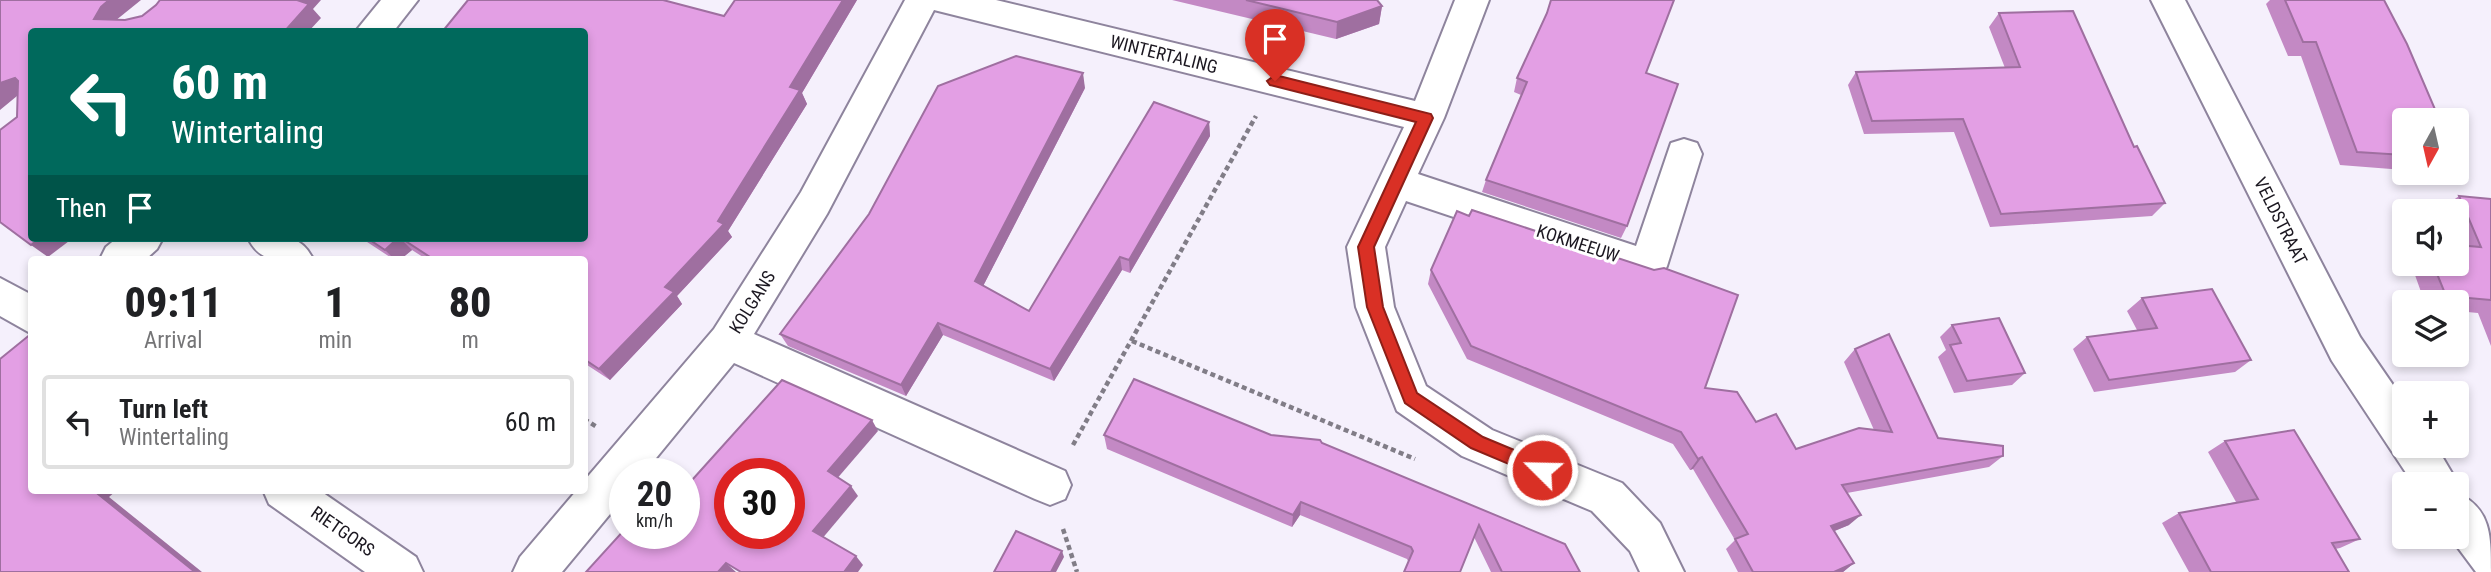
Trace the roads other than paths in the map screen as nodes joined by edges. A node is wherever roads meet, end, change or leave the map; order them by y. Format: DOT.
graph roads {
  1 [pos="401,0"];
  2 [pos="922,0"];
  3 [pos="943,0"];
  4 [pos="1472,0"];
  5 [pos="2168,0"];
  6 [pos="376,28"];
  7 [pos="1426,118"];
  8 [pos="1684,154"];
  9 [pos="1396,182"];
  10 [pos="139,242"];
  11 [pos="273,242"];
  12 [pos="123,256"];
  13 [pos="289,256"];
  14 [pos="728,341"];
  15 [pos="2392,417"];
  16 [pos="1050,485"];
  17 [pos="290,494"];
  18 [pos="2469,529"];
  19 [pos="2491,557"];
  20 [pos="401,572"];
  21 [pos="535,572"];
  22 [pos="1662,572"];
  1 -- 6 [label="street"];
  2 -- 14 [label="street, KOLGANS"];
  3 -- 7 [label="street, WINTERTALING"];
  4 -- 7 [label="street"];
  5 -- 15 [label="street, VELDSTRAAT"];
  7 -- 9 [label="street"];
  8 -- 9 [label="street, KOKMEEUW"];
  9 -- 22 [label="street"];
  10 -- 12 [label="street"];
  11 -- 13 [label="street"];
  14 -- 16 [label="street"];
  14 -- 21 [label="street, KOLGANS"];
  17 -- 20 [label="street, RIETGORS"];
  18 -- 19 [label="street"];
}
